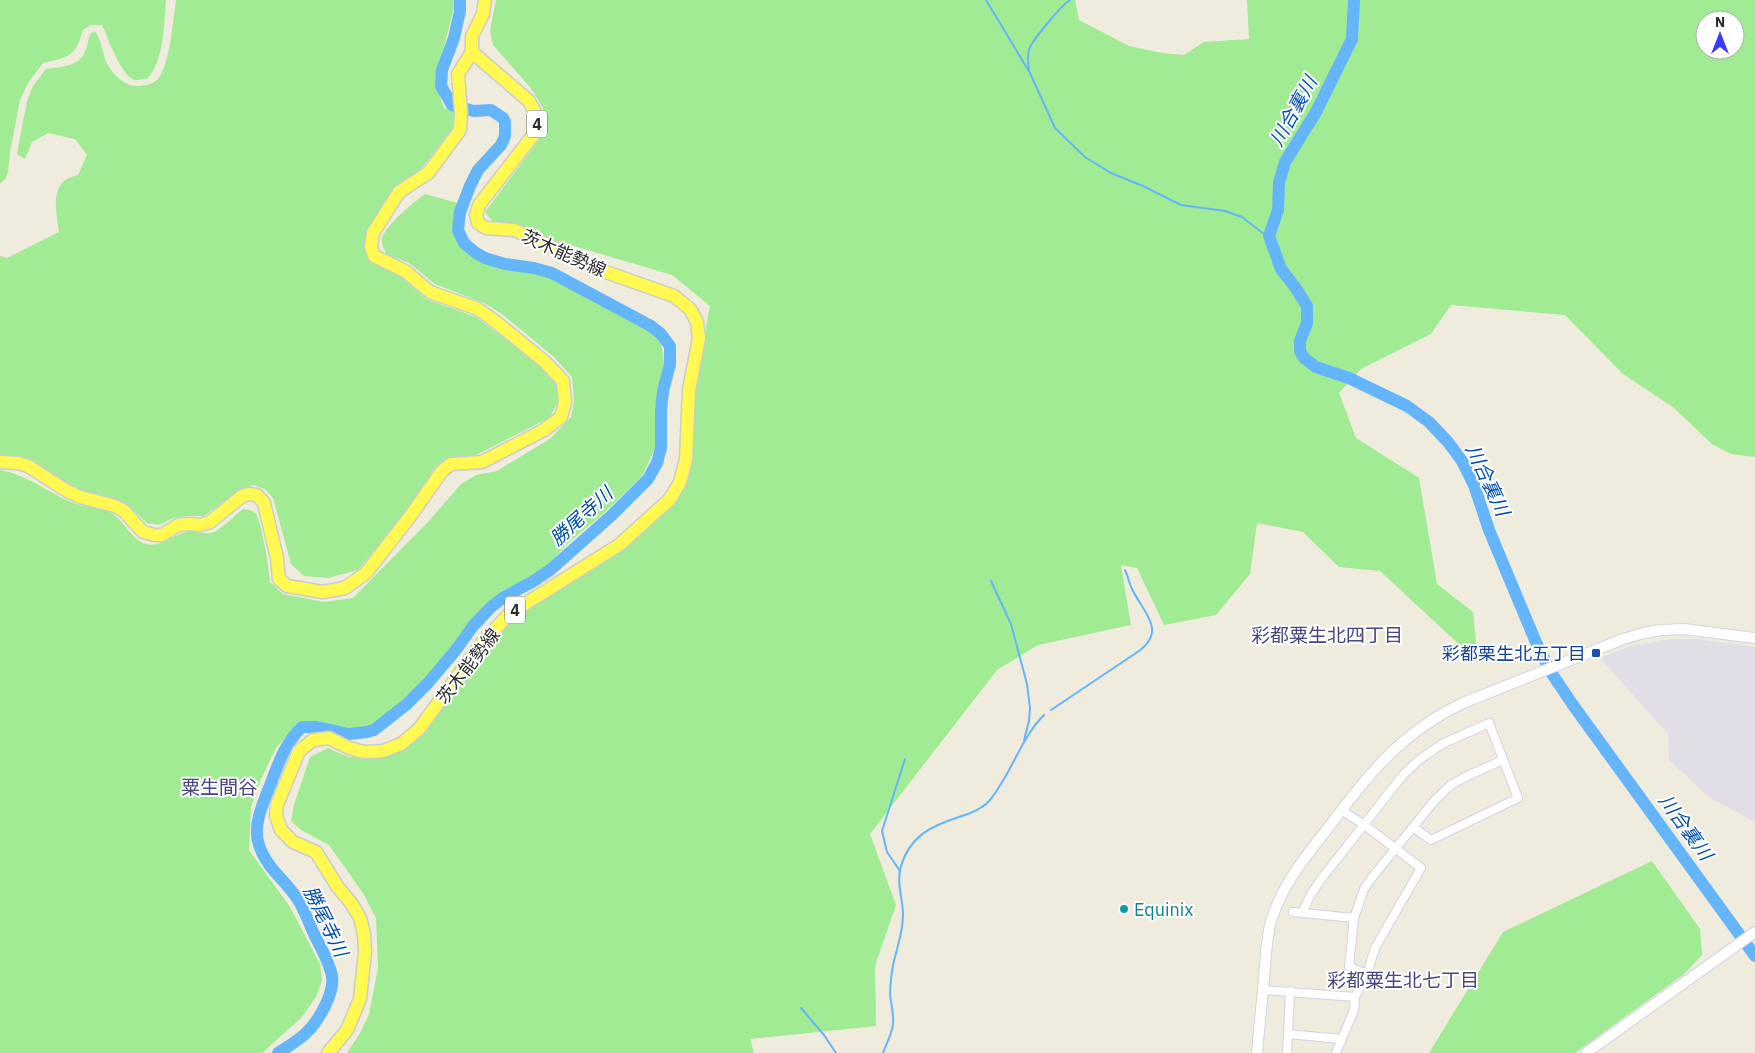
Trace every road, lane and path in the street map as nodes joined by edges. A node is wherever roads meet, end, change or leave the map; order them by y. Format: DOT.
graph roads {
  1 [pos="485,0"];
  2 [pos="472,52"];
  3 [pos="0,462"];
  4 [pos="1755,638"];
  5 [pos="1503,760"];
  6 [pos="1341,810"];
  7 [pos="1363,824"];
  8 [pos="1413,827"];
  9 [pos="1395,848"];
  10 [pos="1293,912"];
  11 [pos="1302,913"];
  12 [pos="1354,918"];
  13 [pos="1755,932"];
  14 [pos="1367,974"];
  15 [pos="1263,990"];
  16 [pos="1290,992"];
  17 [pos="1355,996"];
  18 [pos="1288,1034"];
  19 [pos="1341,1039"];
  20 [pos="328,1053"];
  21 [pos="1256,1053"];
  22 [pos="1287,1053"];
  23 [pos="1336,1053"];
  24 [pos="1586,1053"];
  1 -- 2 [label="main road"];
  2 -- 3 [label="main road"];
  2 -- 20 [label="main road, 茨木能勢線 / 4"];
  4 -- 6 [label="street"];
  5 -- 7 [label="street"];
  5 -- 8 [label="street"];
  5 -- 8 [label="street"];
  6 -- 7 [label="street"];
  6 -- 15 [label="street"];
  7 -- 9 [label="street"];
  7 -- 11 [label="street"];
  8 -- 9 [label="street"];
  9 -- 12 [label="street"];
  9 -- 14 [label="street"];
  10 -- 11 [label="street"];
  11 -- 12 [label="street"];
  12 -- 14 [label="street"];
  13 -- 24 [label="street"];
  14 -- 17 [label="street"];
  15 -- 16 [label="street"];
  15 -- 21 [label="street"];
  16 -- 17 [label="street"];
  16 -- 18 [label="street"];
  17 -- 19 [label="street"];
  18 -- 19 [label="street"];
  18 -- 22 [label="street"];
  19 -- 23 [label="street"];
}
